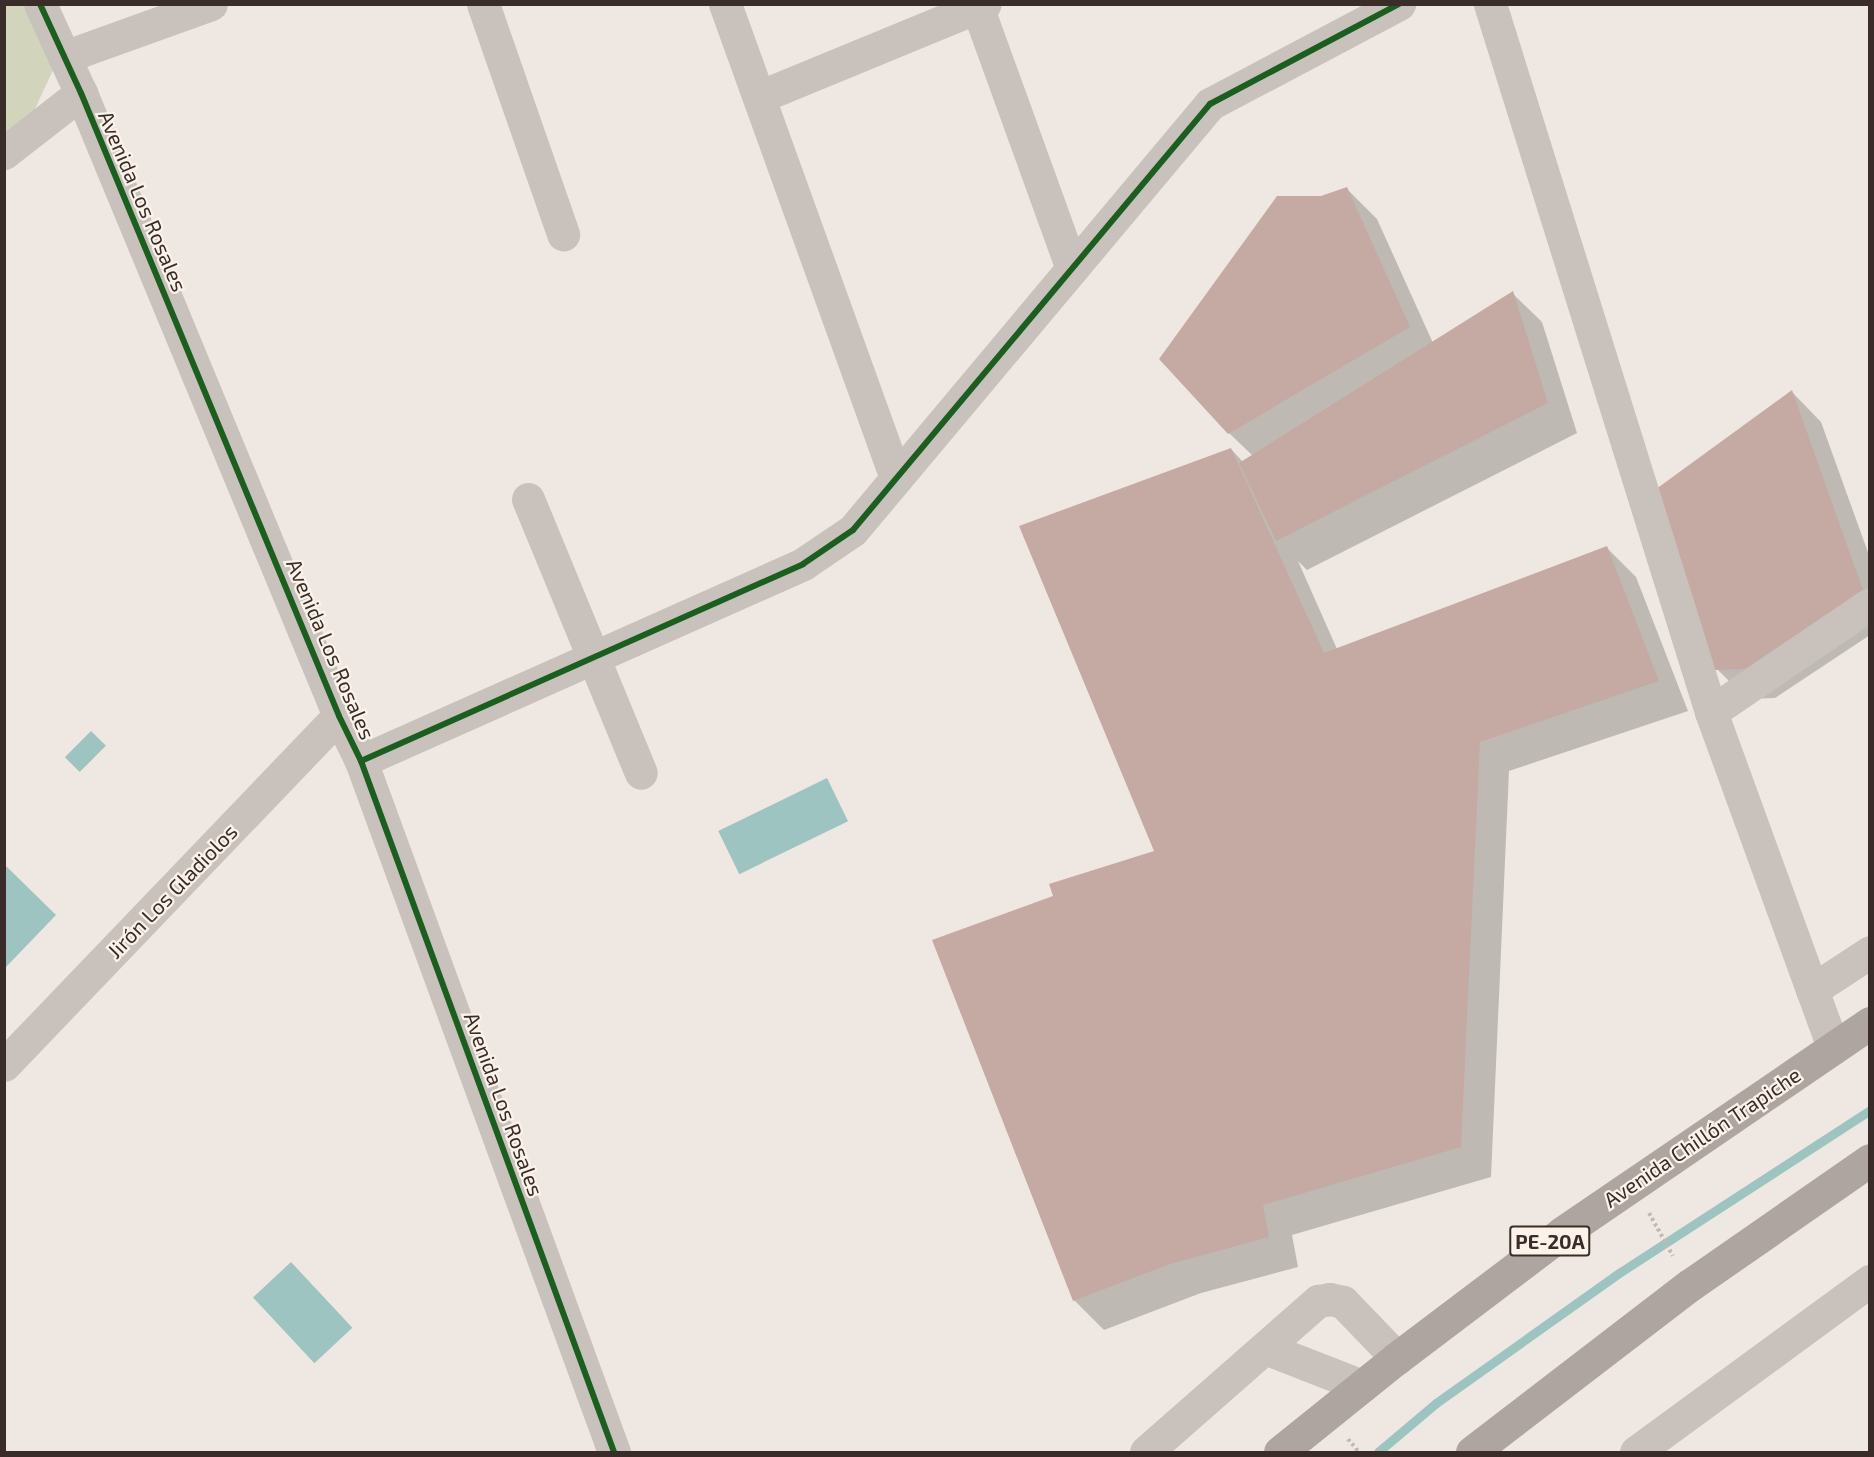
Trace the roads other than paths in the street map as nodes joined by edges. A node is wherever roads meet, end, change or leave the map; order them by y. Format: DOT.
graph roads {
  1 [pos="40,4"];
  2 [pos="211,4"];
  3 [pos="483,4"];
  4 [pos="725,4"];
  5 [pos="1399,4"];
  6 [pos="1490,4"];
  7 [pos="982,7"];
  8 [pos="64,57"];
  9 [pos="81,93"];
  10 [pos="759,97"];
  11 [pos="4,153"];
  12 [pos="563,234"];
  13 [pos="1072,268"];
  14 [pos="896,478"];
  15 [pos="528,499"];
  16 [pos="1869,604"];
  17 [pos="595,657"];
  18 [pos="1711,712"];
  19 [pos="339,716"];
  20 [pos="361,761"];
  21 [pos="641,773"];
  22 [pos="1869,952"];
  23 [pos="1812,990"];
  24 [pos="1869,1023"];
  25 [pos="1833,1048"];
  26 [pos="4,1065"];
  27 [pos="1869,1160"];
  28 [pos="1869,1281"];
  29 [pos="1265,1348"];
  30 [pos="1397,1358"];
  31 [pos="1362,1386"];
  32 [pos="614,1452"];
  33 [pos="1146,1452"];
  34 [pos="1280,1452"];
  35 [pos="1472,1452"];
  36 [pos="1636,1452"];
  1 -- 8 [label="street, Avenida Los Rosales"];
  2 -- 8 [label="street"];
  3 -- 12 [label="street"];
  4 -- 10 [label="street"];
  5 -- 13 [label="street"];
  6 -- 18 [label="street"];
  7 -- 10 [label="street"];
  7 -- 13 [label="street"];
  8 -- 9 [label="street, Avenida Los Rosales"];
  9 -- 11 [label="street"];
  9 -- 19 [label="street, Avenida Los Rosales"];
  10 -- 14 [label="street"];
  13 -- 14 [label="street"];
  14 -- 17 [label="street"];
  15 -- 17 [label="street"];
  16 -- 18 [label="street"];
  17 -- 20 [label="street"];
  17 -- 21 [label="street"];
  18 -- 23 [label="street"];
  19 -- 20 [label="street, Avenida Los Rosales"];
  19 -- 26 [label="street, Jirón Los Gladiolos"];
  20 -- 32 [label="street, Avenida Los Rosales"];
  22 -- 23 [label="street"];
  23 -- 25 [label="street"];
  24 -- 25 [label="main road, Avenida Chillón Trapiche / PE-20A"];
  25 -- 30 [label="main road, Avenida Chillón Trapiche / PE-20A"];
  27 -- 35 [label="main road"];
  28 -- 36 [label="street"];
  29 -- 30 [label="street"];
  29 -- 31 [label="street"];
  29 -- 33 [label="street"];
  30 -- 31 [label="main road, Avenida Chillón Trapiche / PE-20A"];
  31 -- 34 [label="main road, Avenida Chillón Trapiche / PE-20A"];
}
